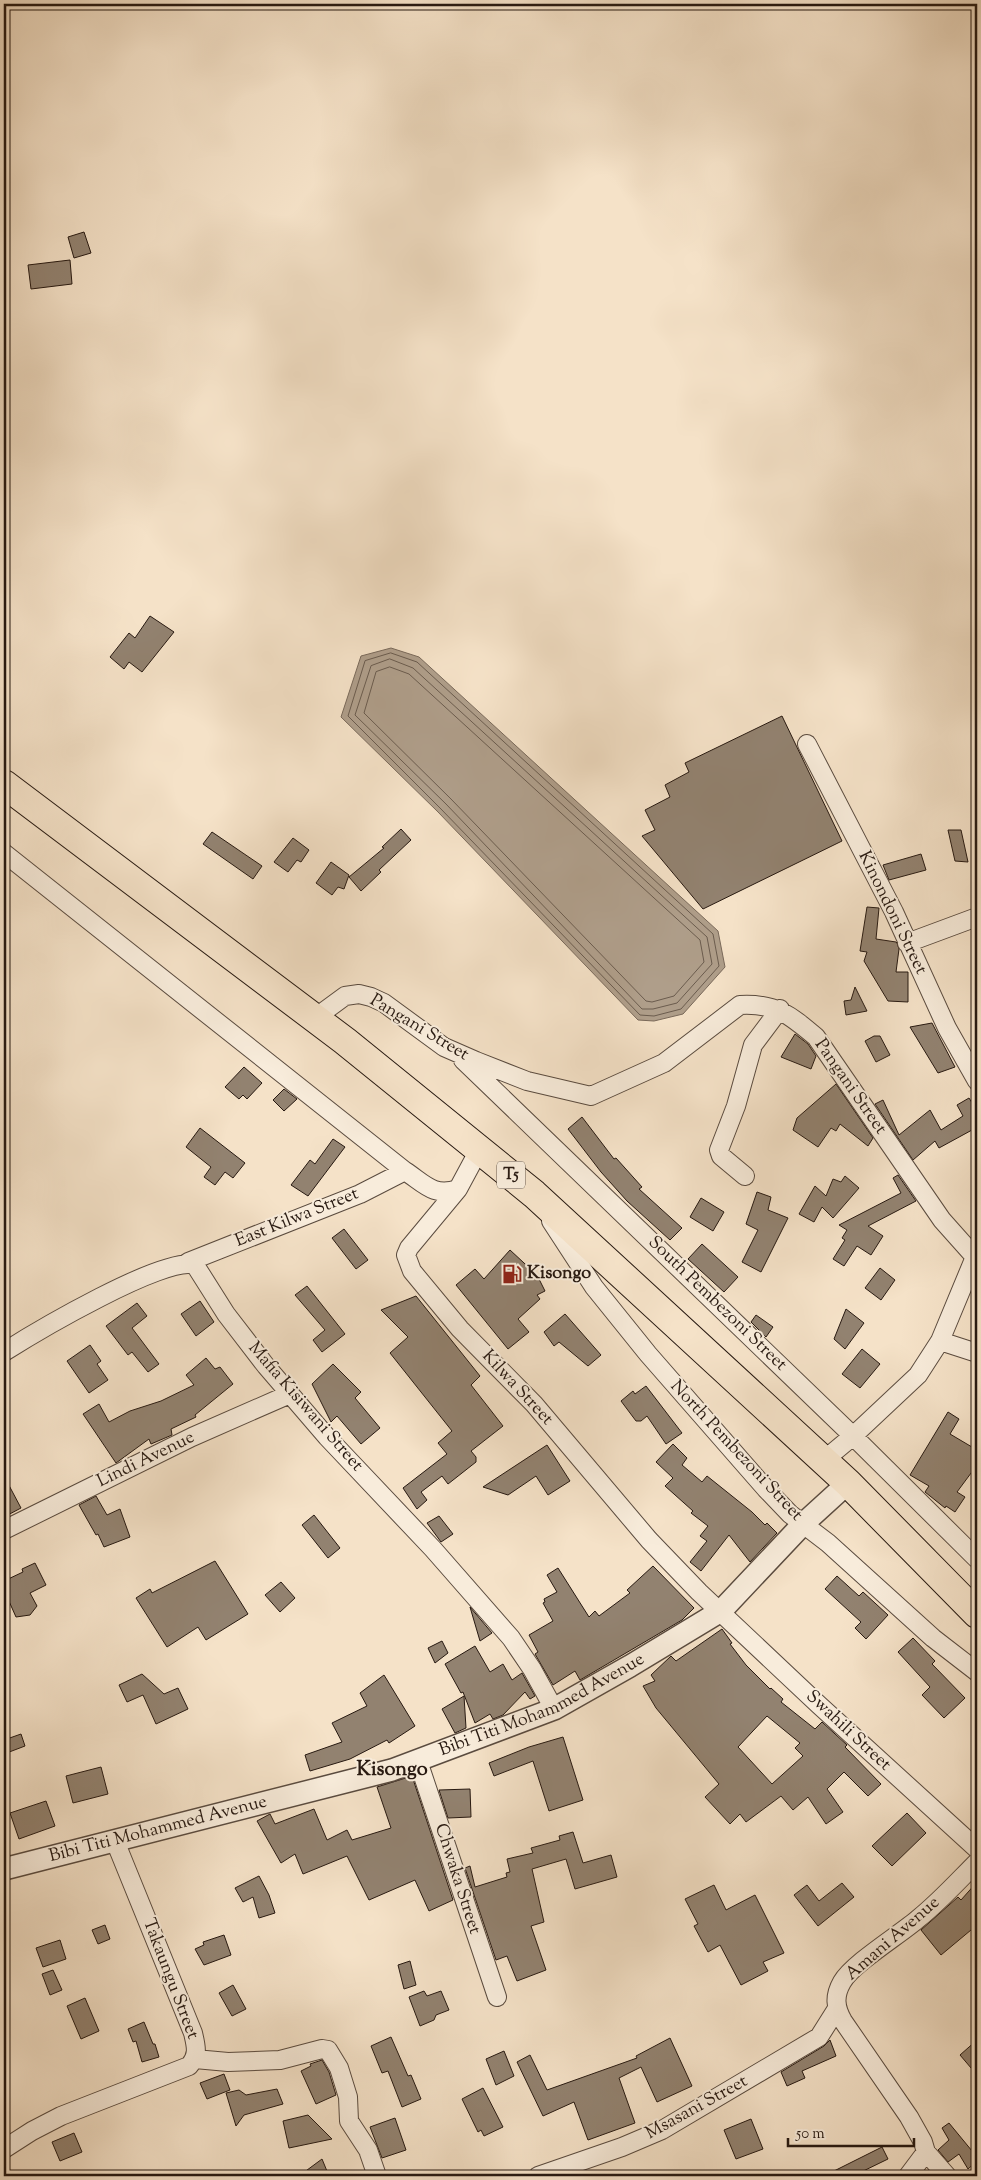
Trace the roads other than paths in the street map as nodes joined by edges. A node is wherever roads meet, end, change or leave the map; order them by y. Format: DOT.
graph roads {
  1 [pos="807,744"];
  2 [pos="4,784"];
  3 [pos="4,853"];
  4 [pos="977,917"];
  5 [pos="907,944"];
  6 [pos="780,1009"];
  7 [pos="315,1018"];
  8 [pos="454,1051"];
  9 [pos="977,1081"];
  10 [pos="479,1150"];
  11 [pos="405,1170"];
  12 [pos="745,1176"];
  13 [pos="458,1189"];
  14 [pos="534,1194"];
  15 [pos="976,1255"];
  16 [pos="188,1262"];
  17 [pos="940,1342"];
  18 [pos="4,1352"];
  19 [pos="977,1353"];
  20 [pos="290,1394"];
  21 [pos="854,1436"];
  22 [pos="823,1461"];
  23 [pos="848,1483"];
  24 [pos="803,1524"];
  25 [pos="4,1530"];
  26 [pos="977,1559"];
  27 [pos="721,1611"];
  28 [pos="977,1614"];
  29 [pos="977,1672"];
  30 [pos="554,1709"];
  31 [pos="418,1761"];
  32 [pos="115,1841"];
  33 [pos="977,1849"];
  34 [pos="977,1862"];
  35 [pos="4,1869"];
  36 [pos="497,1998"];
  37 [pos="836,2010"];
  38 [pos="195,2059"];
  39 [pos="4,2149"];
  40 [pos="926,2152"];
  41 [pos="377,2176"];
  42 [pos="538,2176"];
  43 [pos="908,2176"];
  44 [pos="947,2176"];
  1 -- 5 [label="street, Kinondoni Street"];
  2 -- 7 [label="highway, T5"];
  3 -- 11 [label="street"];
  4 -- 5 [label="street"];
  5 -- 9 [label="street, Kinondoni Street"];
  6 -- 8 [label="street, Pangani Street"];
  6 -- 12 [label="street"];
  6 -- 15 [label="street, Pangani Street"];
  7 -- 8 [label="street, Pangani Street"];
  7 -- 10 [label="highway, T5"];
  8 -- 21 [label="street, South Pembezoni Street"];
  10 -- 13 [label="street, Kilwa Street"];
  10 -- 14 [label="highway, T5"];
  11 -- 13 [label="street"];
  11 -- 16 [label="street, East Kilwa Street"];
  13 -- 27 [label="street, Kilwa Street"];
  14 -- 22 [label="highway, T5"];
  14 -- 24 [label="street, North Pembezoni Street"];
  15 -- 17 [label="street"];
  16 -- 18 [label="street"];
  16 -- 20 [label="street, Mafia Kisiwani Street"];
  17 -- 19 [label="street"];
  17 -- 21 [label="street"];
  20 -- 25 [label="street, Lindi Avenue"];
  20 -- 30 [label="street, Mafia Kisiwani Street"];
  21 -- 22 [label="street"];
  21 -- 26 [label="street, South Pembezoni Street"];
  22 -- 23 [label="highway, T5"];
  23 -- 24 [label="street, Bibi Titi Mohammed Avenue"];
  23 -- 28 [label="highway, T5"];
  24 -- 27 [label="street, Bibi Titi Mohammed Avenue"];
  24 -- 29 [label="street, North Pembezoni Street"];
  27 -- 30 [label="street, Bibi Titi Mohammed Avenue"];
  27 -- 33 [label="street, Swahili Street"];
  30 -- 31 [label="street, Bibi Titi Mohammed Avenue"];
  31 -- 32 [label="street, Bibi Titi Mohammed Avenue"];
  31 -- 36 [label="street, Chwaka Street"];
  32 -- 35 [label="street, Bibi Titi Mohammed Avenue"];
  32 -- 38 [label="street, Takaungu Street"];
  34 -- 37 [label="street, Amani Avenue"];
  37 -- 40 [label="street"];
  37 -- 42 [label="street, Msasani Street"];
  38 -- 39 [label="street, Takaungu Street"];
  38 -- 41 [label="street"];
  40 -- 43 [label="street"];
  40 -- 44 [label="street"];
}
